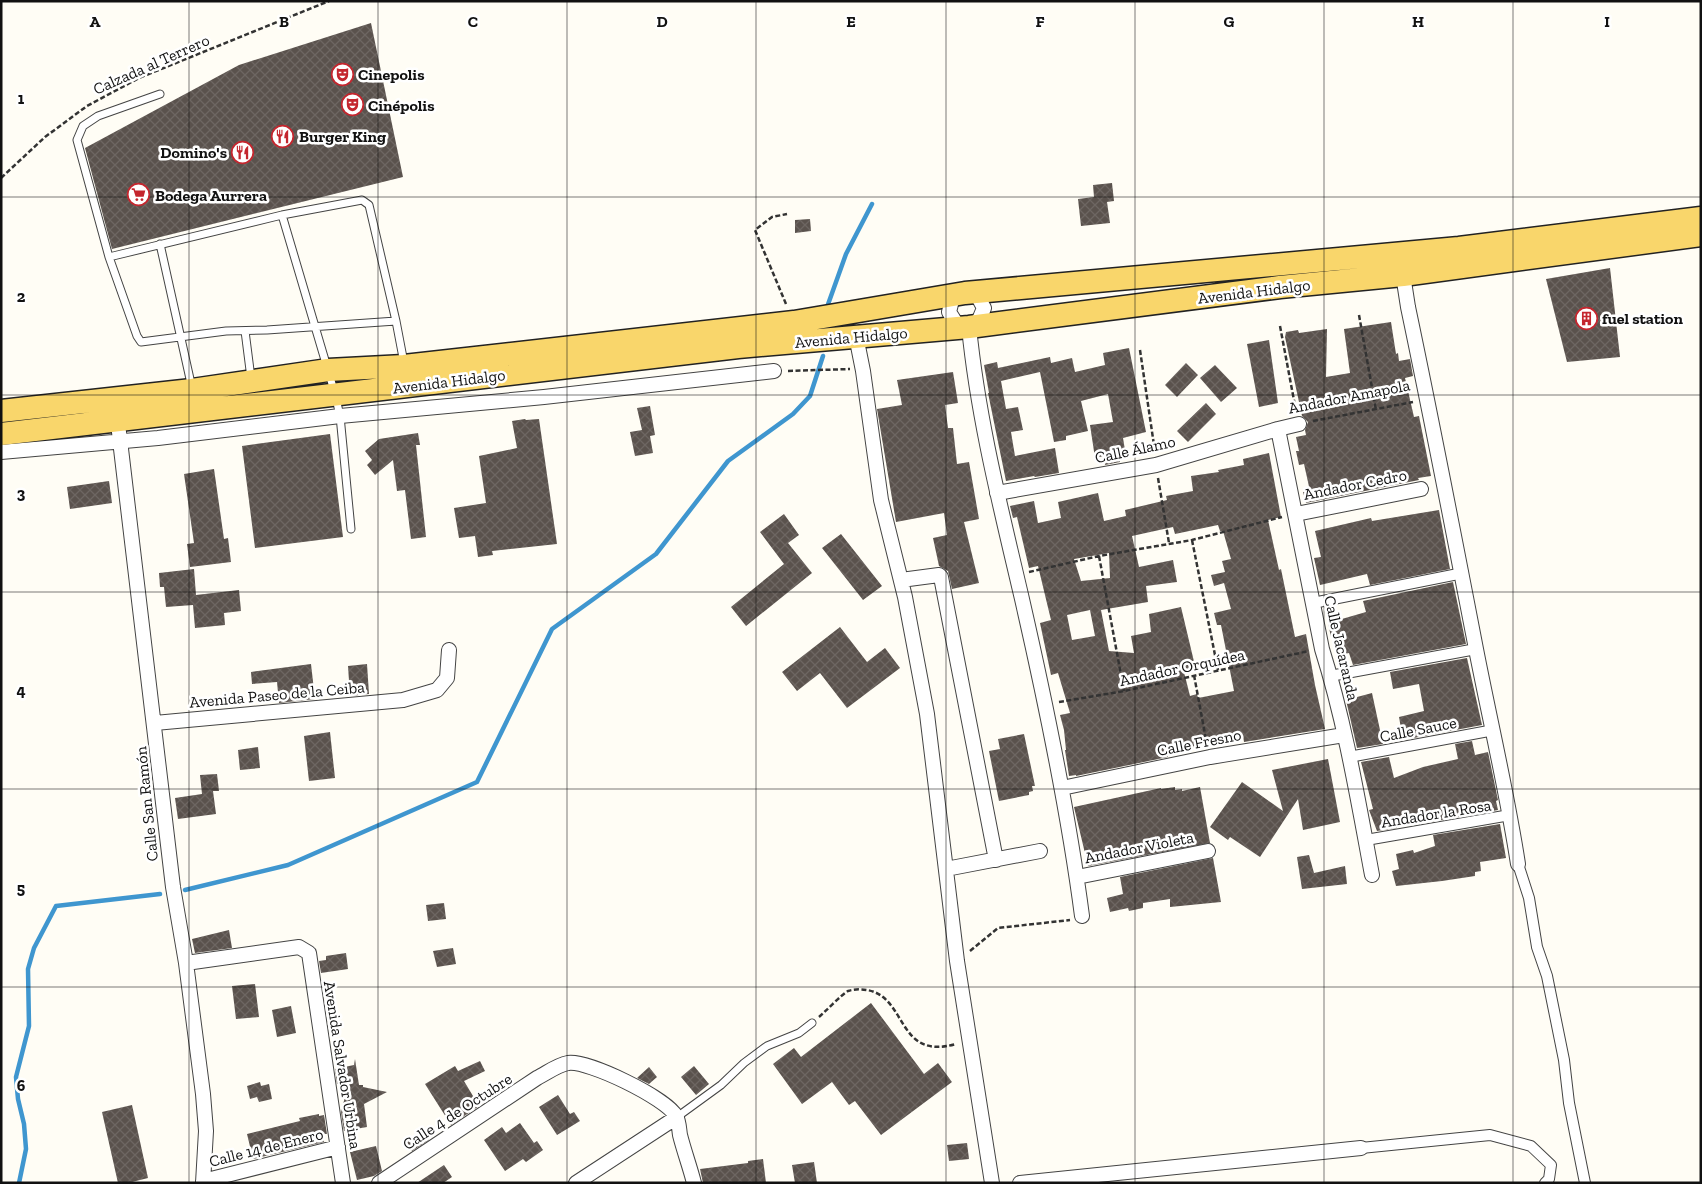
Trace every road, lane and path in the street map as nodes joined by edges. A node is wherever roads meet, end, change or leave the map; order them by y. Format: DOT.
graph roads {
  1 [pos="329,1"];
  2 [pos="160,94"];
  3 [pos="1,178"];
  4 [pos="787,214"];
  5 [pos="282,216"];
  6 [pos="1701,218"];
  7 [pos="1701,235"];
  8 [pos="160,244"];
  9 [pos="109,257"];
  10 [pos="1403,275"];
  11 [pos="965,293"];
  12 [pos="1359,315"];
  13 [pos="396,321"];
  14 [pos="794,322"];
  15 [pos="1280,326"];
  16 [pos="969,327"];
  17 [pos="314,328"];
  18 [pos="245,331"];
  19 [pos="856,336"];
  20 [pos="180,337"];
  21 [pos="1140,350"];
  22 [pos="404,366"];
  23 [pos="328,370"];
  24 [pos="795,370"];
  25 [pos="774,371"];
  26 [pos="863,371"];
  27 [pos="252,382"];
  28 [pos="192,390"];
  29 [pos="335,394"];
  30 [pos="1427,399"];
  31 [pos="1376,410"];
  32 [pos="1,411"];
  33 [pos="340,416"];
  34 [pos="1299,424"];
  35 [pos="1278,428"];
  36 [pos="119,431"];
  37 [pos="1,434"];
  38 [pos="1,452"];
  39 [pos="1156,466"];
  40 [pos="1421,490"];
  41 [pos="997,493"];
  42 [pos="1296,514"];
  43 [pos="351,530"];
  44 [pos="1192,540"];
  45 [pos="1169,543"];
  46 [pos="1098,556"];
  47 [pos="1463,573"];
  48 [pos="1016,575"];
  49 [pos="901,580"];
  50 [pos="1313,603"];
  51 [pos="1322,649"];
  52 [pos="1476,649"];
  53 [pos="449,650"];
  54 [pos="1218,670"];
  55 [pos="1194,675"];
  56 [pos="1330,676"];
  57 [pos="1124,691"];
  58 [pos="1046,704"];
  59 [pos="155,723"];
  60 [pos="1494,730"];
  61 [pos="1344,735"];
  62 [pos="1210,757"];
  63 [pos="1349,757"];
  64 [pos="1062,788"];
  65 [pos="1510,815"];
  66 [pos="1366,840"];
  67 [pos="1040,851"];
  68 [pos="1208,851"];
  69 [pos="996,860"];
  70 [pos="1518,864"];
  71 [pos="946,869"];
  72 [pos="1372,875"];
  73 [pos="1077,877"];
  74 [pos="1082,916"];
  75 [pos="957,961"];
  76 [pos="186,963"];
  77 [pos="812,1023"];
  78 [pos="969,1038"];
  79 [pos="677,1117"];
  80 [pos="338,1147"];
  81 [pos="1361,1148"];
  82 [pos="203,1182"];
  83 [pos="343,1183"];
  84 [pos="379,1183"];
  85 [pos="576,1183"];
  86 [pos="694,1183"];
  87 [pos="992,1183"];
  88 [pos="1020,1183"];
  89 [pos="1545,1183"];
  90 [pos="1585,1183"];
  1 -- 3 [label="path, Calzada al Terrero"];
  2 -- 9 [label="lane"];
  4 -- 14 [label="path"];
  5 -- 8 [label="lane"];
  5 -- 13 [label="lane"];
  5 -- 17 [label="lane"];
  6 -- 11 [label="main road, Avenida Hidalgo"];
  7 -- 10 [label="main road, Avenida Hidalgo"];
  8 -- 9 [label="lane"];
  8 -- 20 [label="lane"];
  9 -- 20 [label="lane"];
  10 -- 16 [label="main road, Avenida Hidalgo"];
  10 -- 30 [label="street"];
  11 -- 14 [label="main road, Avenida Hidalgo"];
  11 -- 16 [label="street"];
  11 -- 16 [label="street"];
  12 -- 31 [label="path"];
  13 -- 17 [label="lane"];
  13 -- 22 [label="lane"];
  14 -- 22 [label="main road, Avenida Hidalgo"];
  15 -- 34 [label="path"];
  16 -- 19 [label="main road, Avenida Hidalgo"];
  16 -- 41 [label="street"];
  17 -- 18 [label="lane"];
  17 -- 23 [label="lane"];
  18 -- 20 [label="lane"];
  18 -- 27 [label="lane"];
  19 -- 26 [label="street"];
  19 -- 29 [label="main road, Avenida Hidalgo"];
  20 -- 28 [label="lane"];
  21 -- 39 [label="path"];
  22 -- 23 [label="main road, Avenida Hidalgo"];
  23 -- 27 [label="main road, Avenida Hidalgo"];
  23 -- 29 [label="lane"];
  24 -- 26 [label="path"];
  25 -- 33 [label="street"];
  26 -- 49 [label="street"];
  27 -- 28 [label="main road, Avenida Hidalgo"];
  28 -- 32 [label="main road, Avenida Hidalgo"];
  29 -- 33 [label="lane"];
  29 -- 36 [label="main road, Avenida Hidalgo"];
  30 -- 31 [label="path, Andador Amapola"];
  30 -- 47 [label="street"];
  31 -- 34 [label="path, Andador Amapola"];
  33 -- 36 [label="street"];
  33 -- 43 [label="lane"];
  34 -- 35 [label="street, Andador Amapola"];
  35 -- 39 [label="street, Calle Álamo"];
  35 -- 42 [label="street, Calle Jacaranda"];
  36 -- 37 [label="main road, Avenida Hidalgo"];
  36 -- 38 [label="street"];
  36 -- 59 [label="street, Calle San Ramón"];
  39 -- 41 [label="street, Calle Álamo"];
  39 -- 45 [label="path"];
  40 -- 42 [label="street, Andador Cedro"];
  41 -- 48 [label="street"];
  42 -- 44 [label="path"];
  42 -- 50 [label="street, Calle Jacaranda"];
  44 -- 45 [label="path"];
  44 -- 54 [label="path"];
  45 -- 46 [label="path"];
  46 -- 48 [label="path"];
  46 -- 57 [label="path"];
  47 -- 50 [label="street"];
  47 -- 52 [label="street"];
  48 -- 58 [label="street"];
  49 -- 69 [label="street"];
  49 -- 71 [label="street"];
  50 -- 51 [label="street, Calle Jacaranda"];
  51 -- 54 [label="path, Andador Orquídea"];
  51 -- 56 [label="street, Calle Jacaranda"];
  52 -- 56 [label="street"];
  52 -- 60 [label="street"];
  53 -- 59 [label="street, Avenida Paseo de la Ceiba"];
  54 -- 55 [label="path, Andador Orquídea"];
  55 -- 57 [label="path, Andador Orquídea"];
  55 -- 62 [label="path"];
  56 -- 61 [label="street, Calle Jacaranda"];
  57 -- 58 [label="path, Andador Orquídea"];
  58 -- 64 [label="street"];
  59 -- 76 [label="street, Calle San Ramón"];
  60 -- 63 [label="street, Calle Sauce"];
  60 -- 65 [label="street"];
  61 -- 62 [label="street, Calle Fresno"];
  61 -- 63 [label="street, Calle Jacaranda"];
  62 -- 64 [label="street, Calle Fresno"];
  63 -- 66 [label="street, Calle Jacaranda"];
  64 -- 73 [label="street"];
  65 -- 66 [label="street, Andador la Rosa"];
  65 -- 70 [label="street"];
  66 -- 72 [label="street, Calle Jacaranda"];
  67 -- 69 [label="street"];
  68 -- 73 [label="street, Andador Violeta"];
  69 -- 71 [label="street"];
  70 -- 90 [label="street"];
  71 -- 75 [label="street"];
  73 -- 74 [label="street"];
  74 -- 75 [label="path"];
  75 -- 78 [label="street"];
  76 -- 80 [label="street, Avenida Salvador Urbina"];
  76 -- 82 [label="street, Calle San Ramón"];
  77 -- 78 [label="path"];
  77 -- 79 [label="lane"];
  78 -- 87 [label="street"];
  79 -- 84 [label="street, Calle 4 de Octubre"];
  79 -- 85 [label="street"];
  79 -- 86 [label="street"];
  80 -- 82 [label="street, Calle 14 de Enero"];
  80 -- 83 [label="street, Avenida Salvador Urbina"];
  81 -- 88 [label="street"];
  81 -- 89 [label="street"];
}
